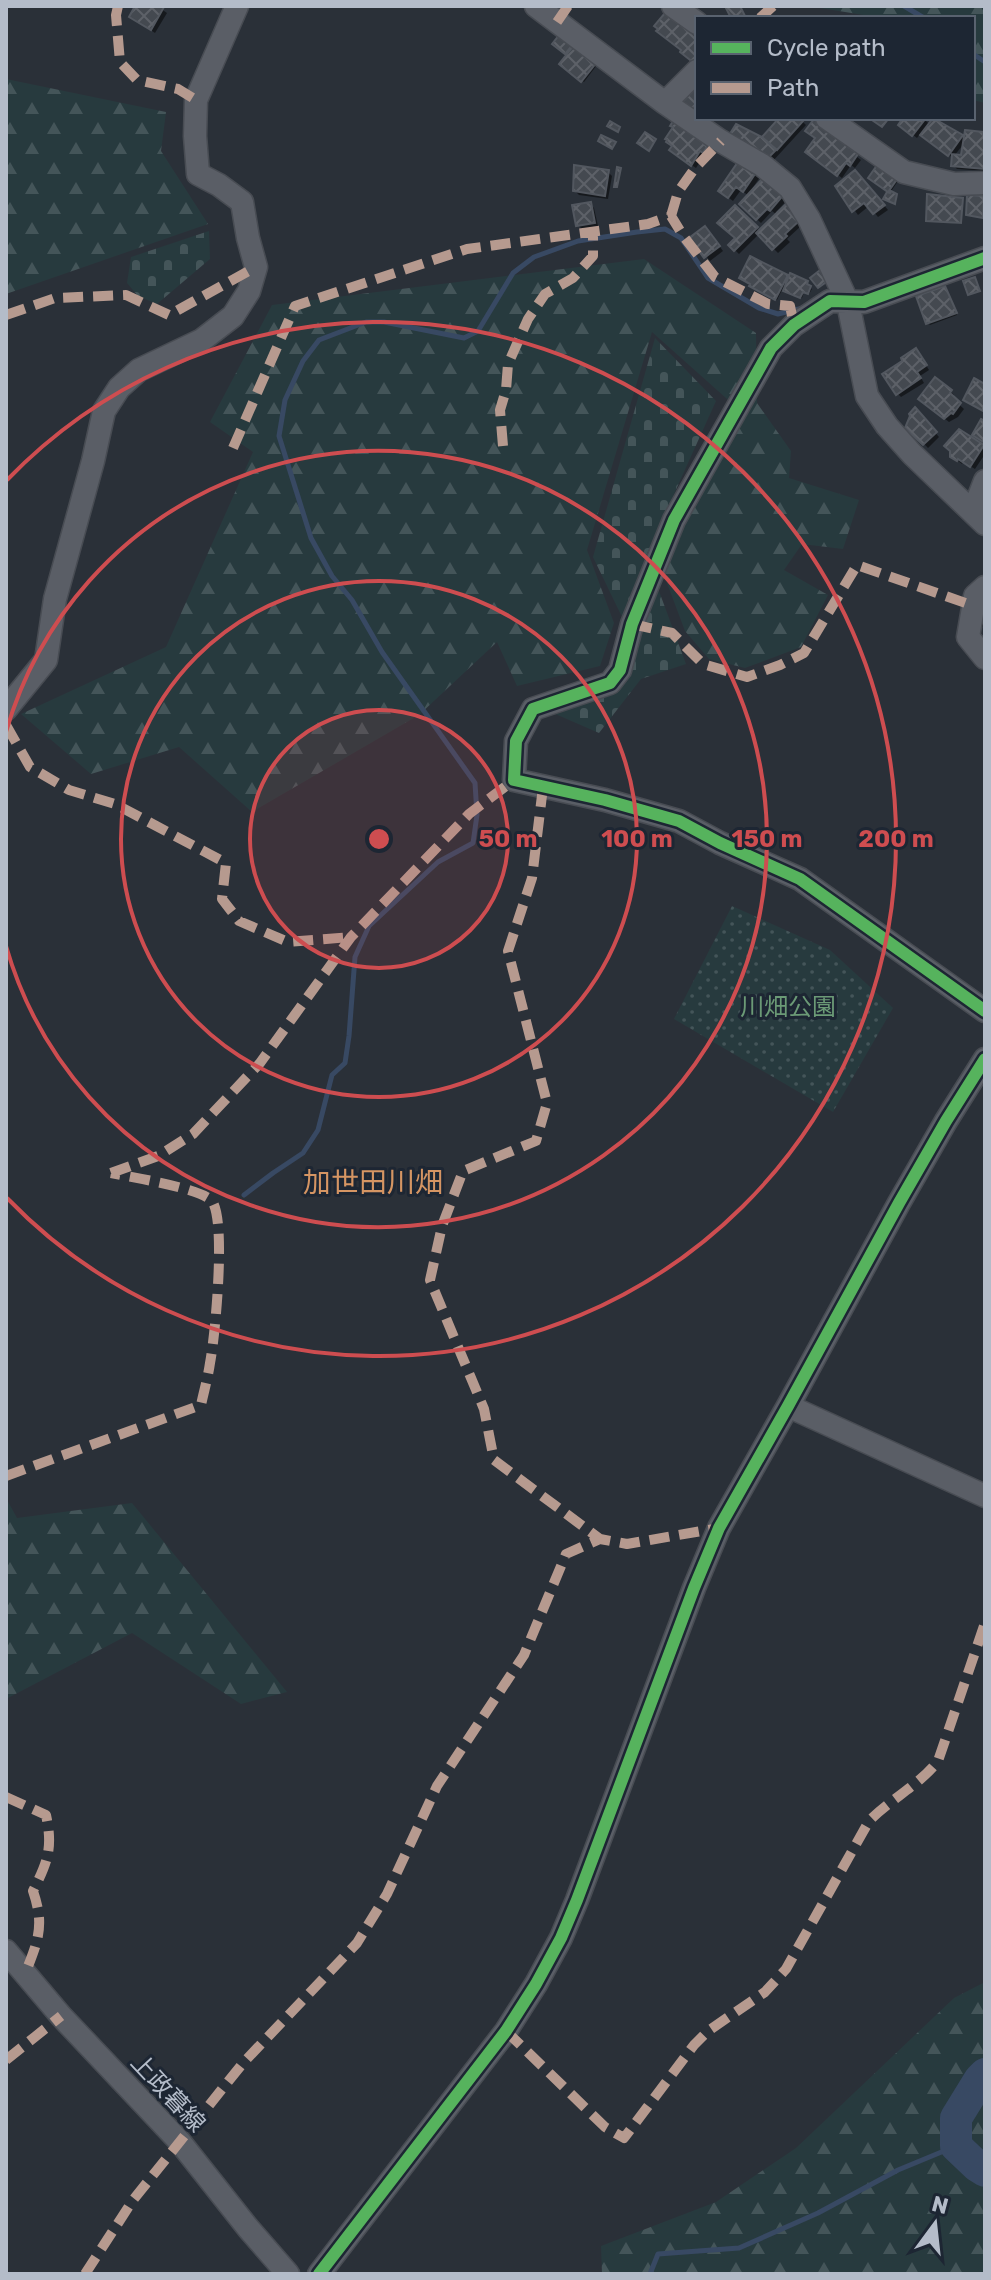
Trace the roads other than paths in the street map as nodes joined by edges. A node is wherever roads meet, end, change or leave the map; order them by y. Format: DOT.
graph roads {
  1 [pos="237,6"];
  2 [pos="536,6"];
  3 [pos="673,6"];
  4 [pos="695,22"];
  5 [pos="695,73"];
  6 [pos="665,103"];
  7 [pos="830,120"];
  8 [pos="985,183"];
  9 [pos="985,258"];
  10 [pos="848,303"];
  11 [pos="985,481"];
  12 [pos="979,518"];
  13 [pos="985,587"];
  14 [pos="985,658"];
  15 [pos="6,709"];
  16 [pos="985,1011"];
  17 [pos="985,1059"];
  18 [pos="788,1406"];
  19 [pos="985,1496"];
  20 [pos="6,1951"];
  21 [pos="288,2274"];
  22 [pos="319,2274"];
  1 -- 15 [label="street"];
  2 -- 6 [label="street"];
  3 -- 4 [label="street"];
  5 -- 6 [label="street"];
  6 -- 10 [label="street"];
  7 -- 8 [label="street"];
  9 -- 10 [label="street"];
  10 -- 12 [label="street"];
  10 -- 16 [label="street"];
  11 -- 12 [label="street"];
  13 -- 14 [label="street"];
  17 -- 18 [label="street"];
  18 -- 19 [label="street"];
  18 -- 22 [label="street"];
  20 -- 21 [label="street, 上政暮線"];
}
